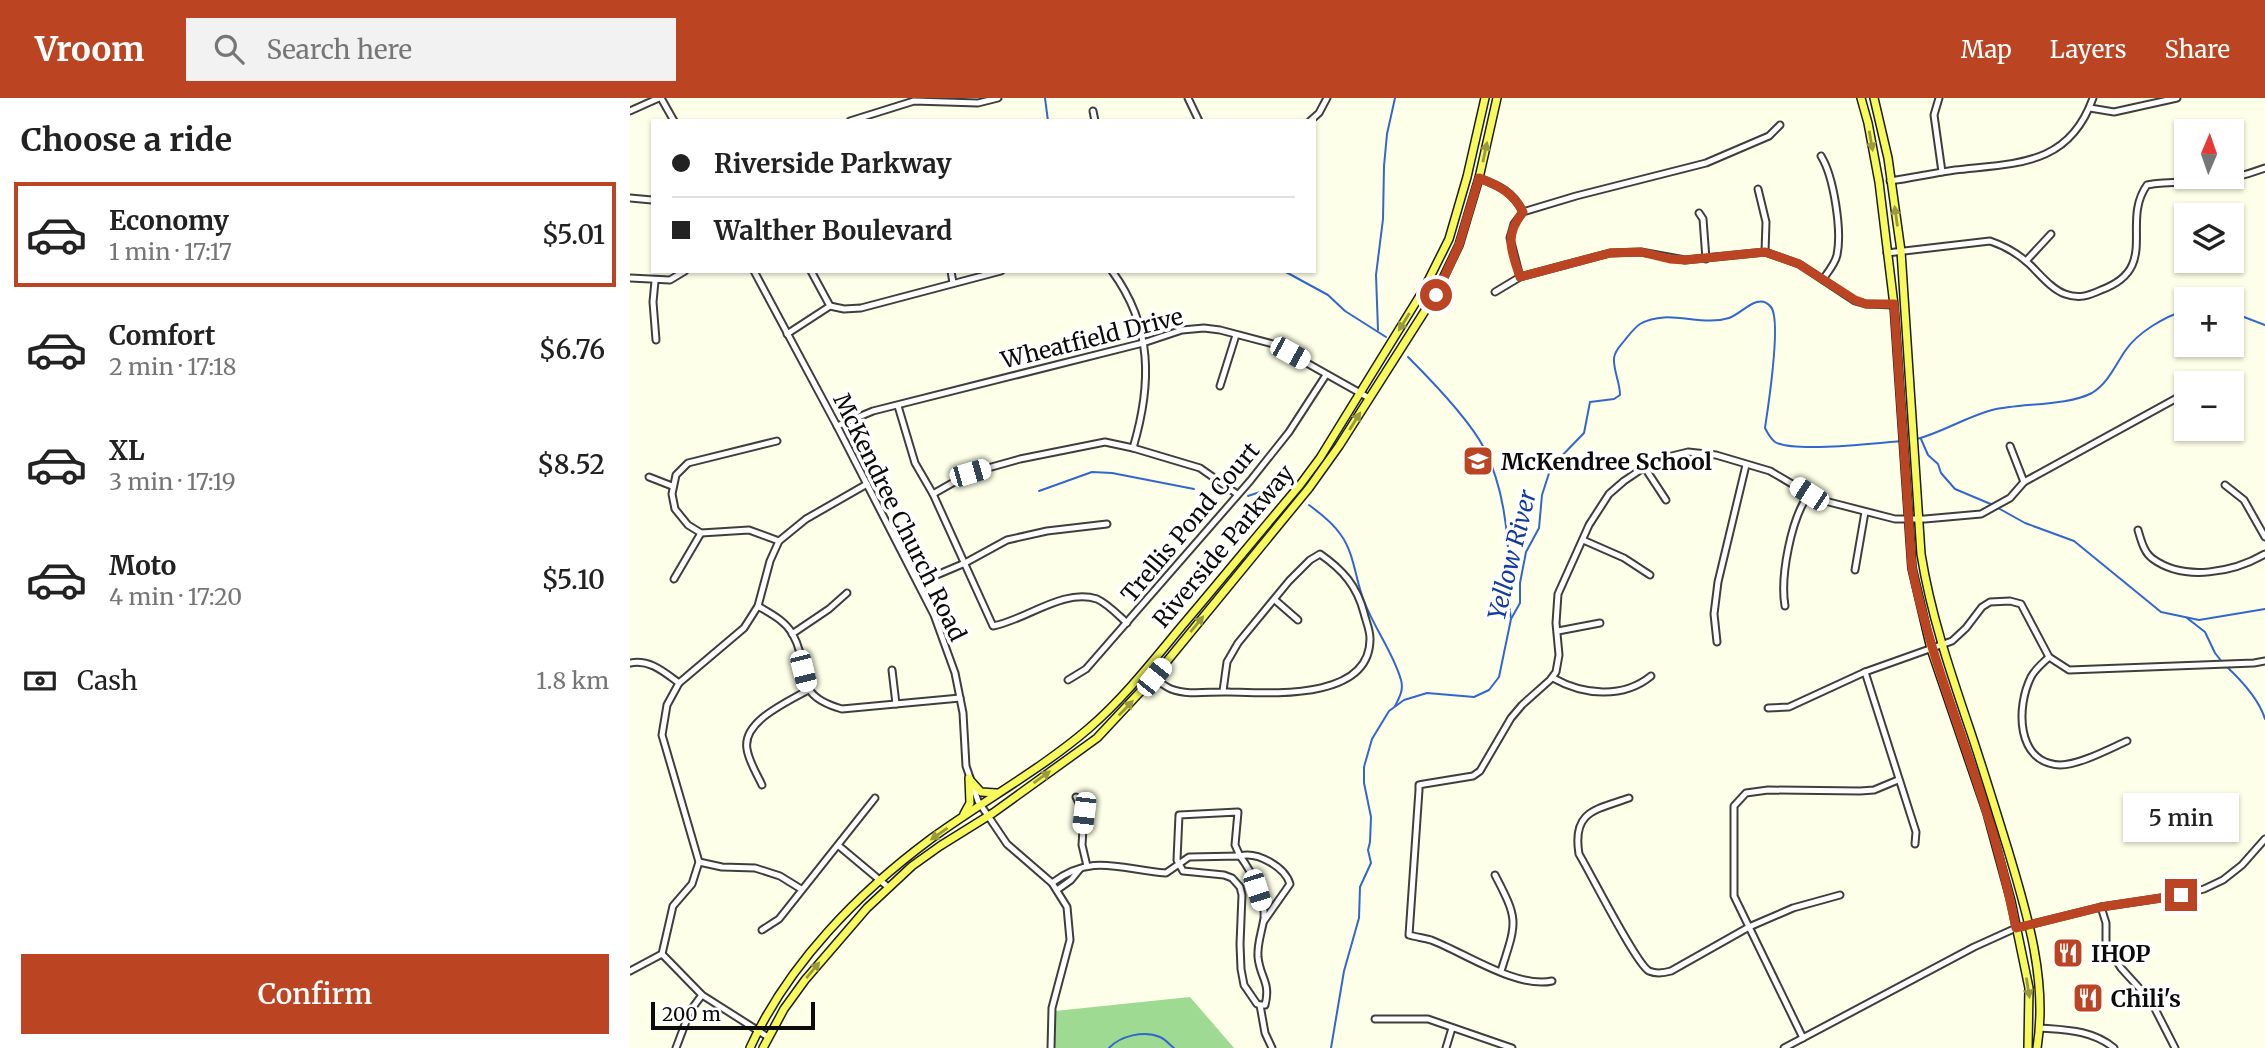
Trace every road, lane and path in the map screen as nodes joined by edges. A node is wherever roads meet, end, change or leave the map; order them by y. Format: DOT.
graph roads {
  1 [pos="660,98"];
  2 [pos="998,98"];
  3 [pos="1188,98"];
  4 [pos="1327,98"];
  5 [pos="1485,98"];
  6 [pos="1497,98"];
  7 [pos="1861,98"];
  8 [pos="1874,98"];
  9 [pos="1939,98"];
  10 [pos="2094,98"];
  11 [pos="2177,98"];
  12 [pos="951,100"];
  13 [pos="897,101"];
  14 [pos="2090,108"];
  15 [pos="630,111"];
  16 [pos="1093,111"];
  17 [pos="673,119"];
  18 [pos="855,119"];
  19 [pos="1095,119"];
  20 [pos="1198,119"];
  21 [pos="1312,119"];
  22 [pos="1780,125"];
  23 [pos="1821,156"];
  24 [pos="2265,168"];
  25 [pos="1942,172"];
  26 [pos="1479,178"];
  27 [pos="1890,181"];
  28 [pos="1758,189"];
  29 [pos="630,198"];
  30 [pos="651,200"];
  31 [pos="1523,212"];
  32 [pos="1699,213"];
  33 [pos="2051,234"];
  34 [pos="1901,251"];
  35 [pos="1765,252"];
  36 [pos="1887,253"];
  37 [pos="1706,259"];
  38 [pos="2026,261"];
  39 [pos="682,273"];
  40 [pos="755,273"];
  41 [pos="812,273"];
  42 [pos="951,273"];
  43 [pos="993,273"];
  44 [pos="1113,273"];
  45 [pos="1520,277"];
  46 [pos="630,278"];
  47 [pos="1822,279"];
  48 [pos="655,281"];
  49 [pos="953,283"];
  50 [pos="1495,292"];
  51 [pos="1894,304"];
  52 [pos="830,306"];
  53 [pos="787,334"];
  54 [pos="1236,335"];
  55 [pos="656,340"];
  56 [pos="1143,343"];
  57 [pos="1326,375"];
  58 [pos="1220,386"];
  59 [pos="1360,394"];
  60 [pos="1369,398"];
  61 [pos="2174,400"];
  62 [pos="898,405"];
  63 [pos="837,426"];
  64 [pos="777,441"];
  65 [pos="2010,446"];
  66 [pos="1133,448"];
  67 [pos="1745,464"];
  68 [pos="1645,468"];
  69 [pos="649,477"];
  70 [pos="2024,482"];
  71 [pos="867,484"];
  72 [pos="2225,485"];
  73 [pos="672,486"];
  74 [pos="933,494"];
  75 [pos="1237,494"];
  76 [pos="1809,494"];
  77 [pos="1666,500"];
  78 [pos="1864,512"];
  79 [pos="1909,519"];
  80 [pos="1920,520"];
  81 [pos="1107,524"];
  82 [pos="2138,530"];
  83 [pos="701,533"];
  84 [pos="2265,537"];
  85 [pos="1583,540"];
  86 [pos="779,541"];
  87 [pos="2265,554"];
  88 [pos="965,563"];
  89 [pos="1855,570"];
  90 [pos="1650,575"];
  91 [pos="674,579"];
  92 [pos="918,583"];
  93 [pos="847,593"];
  94 [pos="1275,600"];
  95 [pos="758,606"];
  96 [pos="1785,606"];
  97 [pos="1298,620"];
  98 [pos="1127,623"];
  99 [pos="1600,623"];
  100 [pos="1558,631"];
  101 [pos="792,634"];
  102 [pos="1717,642"];
  103 [pos="1942,645"];
  104 [pos="1931,649"];
  105 [pos="2049,657"];
  106 [pos="2265,661"];
  107 [pos="630,663"];
  108 [pos="892,670"];
  109 [pos="1144,670"];
  110 [pos="1865,672"];
  111 [pos="1651,676"];
  112 [pos="1154,677"];
  113 [pos="1553,678"];
  114 [pos="1068,680"];
  115 [pos="679,683"];
  116 [pos="808,690"];
  117 [pos="1223,691"];
  118 [pos="960,698"];
  119 [pos="896,704"];
  120 [pos="1768,708"];
  121 [pos="2127,741"];
  122 [pos="969,778"];
  123 [pos="1898,780"];
  124 [pos="762,785"];
  125 [pos="1000,792"];
  126 [pos="1076,797"];
  127 [pos="875,798"];
  128 [pos="1629,798"];
  129 [pos="980,805"];
  130 [pos="987,816"];
  131 [pos="961,819"];
  132 [pos="2265,839"];
  133 [pos="1915,844"];
  134 [pos="839,846"];
  135 [pos="1240,856"];
  136 [pos="699,862"];
  137 [pos="1178,863"];
  138 [pos="1084,868"];
  139 [pos="1495,875"];
  140 [pos="879,879"];
  141 [pos="1052,883"];
  142 [pos="888,887"];
  143 [pos="801,889"];
  144 [pos="1058,890"];
  145 [pos="1839,895"];
  146 [pos="2101,907"];
  147 [pos="1264,920"];
  148 [pos="2029,925"];
  149 [pos="1749,927"];
  150 [pos="2016,928"];
  151 [pos="762,930"];
  152 [pos="662,954"];
  153 [pos="630,971"];
  154 [pos="1501,971"];
  155 [pos="1552,981"];
  156 [pos="702,995"];
  157 [pos="1260,1005"];
  158 [pos="1375,1019"];
  159 [pos="1452,1028"];
  160 [pos="2040,1028"];
  161 [pos="758,1031"];
  162 [pos="768,1037"];
  163 [pos="1803,1038"];
  164 [pos="1500,1046"];
  165 [pos="676,1048"];
  166 [pos="750,1048"];
  167 [pos="763,1048"];
  168 [pos="1051,1048"];
  169 [pos="1272,1048"];
  170 [pos="1446,1048"];
  171 [pos="1511,1048"];
  172 [pos="1784,1048"];
  173 [pos="2028,1048"];
  174 [pos="2037,1048"];
  175 [pos="2114,1048"];
  176 [pos="2175,1048"];
  1 -- 15 [label="street"];
  1 -- 17 [label="street"];
  2 -- 12 [label="street"];
  3 -- 20 [label="street"];
  4 -- 21 [label="street"];
  5 -- 59 [label="main road, Riverside Parkway, one-way"];
  26 -- 6 [label="main road, Riverside Parkway, one-way"];
  7 -- 36 [label="main road, one-way"];
  8 -- 27 [label="main road"];
  9 -- 25 [label="street"];
  10 -- 14 [label="street"];
  11 -- 14 [label="street"];
  12 -- 13 [label="street"];
  13 -- 18 [label="street"];
  14 -- 25 [label="street"];
  16 -- 19 [label="street"];
  22 -- 31 [label="street"];
  23 -- 47 [label="street"];
  24 -- 38 [label="street"];
  25 -- 27 [label="street"];
  26 -- 31 [label="street"];
  26 -- 60 [label="main road, Riverside Parkway"];
  34 -- 27 [label="main road, one-way"];
  28 -- 35 [label="street"];
  29 -- 30 [label="street"];
  31 -- 45 [label="street"];
  32 -- 37 [label="street"];
  33 -- 38 [label="street"];
  34 -- 36 [label="street"];
  34 -- 38 [label="street"];
  34 -- 80 [label="main road"];
  35 -- 37 [label="street"];
  35 -- 47 [label="street"];
  36 -- 51 [label="main road"];
  37 -- 45 [label="street"];
  39 -- 48 [label="street"];
  40 -- 53 [label="street, McKendree Church Road"];
  41 -- 52 [label="street"];
  42 -- 49 [label="street"];
  43 -- 49 [label="street"];
  44 -- 56 [label="street"];
  45 -- 50 [label="street"];
  46 -- 48 [label="street"];
  47 -- 51 [label="street"];
  48 -- 55 [label="street"];
  49 -- 52 [label="street"];
  51 -- 79 [label="main road"];
  52 -- 53 [label="street"];
  53 -- 63 [label="street, McKendree Church Road"];
  54 -- 56 [label="street, Wheatfield Drive"];
  54 -- 57 [label="street, Wheatfield Drive"];
  54 -- 58 [label="street"];
  56 -- 62 [label="street, Wheatfield Drive"];
  56 -- 66 [label="street"];
  57 -- 59 [label="street, Wheatfield Drive"];
  57 -- 75 [label="street, Trellis Pond Court"];
  59 -- 60 [label="street, Wheatfield Drive"];
  59 -- 109 [label="main road, Riverside Parkway"];
  112 -- 60 [label="main road, Riverside Parkway, one-way"];
  61 -- 70 [label="street"];
  62 -- 63 [label="street, Wheatfield Drive"];
  62 -- 74 [label="street"];
  63 -- 71 [label="street, McKendree Church Road"];
  64 -- 73 [label="street"];
  65 -- 70 [label="street"];
  66 -- 74 [label="street"];
  66 -- 75 [label="street"];
  67 -- 68 [label="street"];
  67 -- 76 [label="street"];
  67 -- 102 [label="street"];
  68 -- 77 [label="street"];
  68 -- 85 [label="street"];
  69 -- 73 [label="street"];
  70 -- 80 [label="street"];
  71 -- 86 [label="street"];
  71 -- 92 [label="street, McKendree Church Road"];
  72 -- 84 [label="street"];
  73 -- 83 [label="street"];
  74 -- 88 [label="street"];
  75 -- 98 [label="street, Trellis Pond Court"];
  76 -- 78 [label="street"];
  76 -- 96 [label="street"];
  78 -- 79 [label="street"];
  78 -- 89 [label="street"];
  79 -- 80 [label="street"];
  79 -- 104 [label="main road"];
  80 -- 103 [label="main road"];
  81 -- 88 [label="street"];
  82 -- 87 [label="street"];
  83 -- 86 [label="street"];
  83 -- 91 [label="street"];
  85 -- 90 [label="street"];
  85 -- 100 [label="street"];
  86 -- 95 [label="street"];
  88 -- 92 [label="street"];
  88 -- 98 [label="street"];
  92 -- 118 [label="street, McKendree Church Road"];
  93 -- 101 [label="street"];
  94 -- 97 [label="street"];
  94 -- 117 [label="street"];
  94 -- 117 [label="street"];
  95 -- 101 [label="street"];
  95 -- 115 [label="street"];
  98 -- 114 [label="street, Trellis Pond Court"];
  99 -- 100 [label="street"];
  100 -- 113 [label="street"];
  101 -- 116 [label="street"];
  103 -- 104 [label="street"];
  103 -- 105 [label="street"];
  103 -- 148 [label="main road"];
  104 -- 110 [label="street"];
  104 -- 150 [label="main road"];
  105 -- 106 [label="street"];
  105 -- 121 [label="street"];
  107 -- 115 [label="street"];
  108 -- 119 [label="street"];
  109 -- 112 [label="street"];
  109 -- 125 [label="main road, Riverside Parkway"];
  110 -- 120 [label="street"];
  110 -- 123 [label="street"];
  111 -- 113 [label="street"];
  112 -- 117 [label="street"];
  130 -- 112 [label="main road, Riverside Parkway, one-way"];
  113 -- 154 [label="street"];
  115 -- 136 [label="street"];
  116 -- 119 [label="street"];
  116 -- 124 [label="street"];
  118 -- 119 [label="street"];
  118 -- 122 [label="street, McKendree Church Road"];
  122 -- 125 [label="main road"];
  122 -- 129 [label="street, McKendree Church Road"];
  122 -- 131 [label="main road"];
  123 -- 133 [label="street"];
  123 -- 149 [label="street"];
  125 -- 129 [label="main road, Riverside Parkway"];
  126 -- 138 [label="street"];
  127 -- 134 [label="street"];
  128 -- 149 [label="street"];
  129 -- 130 [label="street, McKendree Church Road"];
  129 -- 131 [label="main road, Riverside Parkway"];
  130 -- 141 [label="street, McKendree Church Road"];
  130 -- 142 [label="main road, Riverside Parkway"];
  131 -- 140 [label="main road, Riverside Parkway, one-way"];
  132 -- 146 [label="street"];
  134 -- 140 [label="street"];
  134 -- 143 [label="street"];
  135 -- 137 [label="street"];
  135 -- 137 [label="street"];
  135 -- 147 [label="street"];
  135 -- 147 [label="street"];
  136 -- 143 [label="street"];
  136 -- 152 [label="street"];
  137 -- 138 [label="street"];
  137 -- 157 [label="street"];
  138 -- 141 [label="street"];
  138 -- 144 [label="street"];
  139 -- 154 [label="street"];
  140 -- 142 [label="street"];
  140 -- 161 [label="main road, Riverside Parkway"];
  141 -- 144 [label="street, McKendree Church Road"];
  162 -- 142 [label="main road, Riverside Parkway, one-way"];
  143 -- 151 [label="street"];
  144 -- 168 [label="street, McKendree Church Road"];
  145 -- 149 [label="street"];
  146 -- 148 [label="street"];
  146 -- 176 [label="street"];
  147 -- 157 [label="street"];
  148 -- 150 [label="street"];
  148 -- 160 [label="main road"];
  149 -- 163 [label="street"];
  150 -- 163 [label="street"];
  150 -- 173 [label="main road, one-way"];
  152 -- 153 [label="street"];
  152 -- 156 [label="street"];
  154 -- 155 [label="street"];
  156 -- 161 [label="street"];
  156 -- 165 [label="street"];
  157 -- 169 [label="street"];
  158 -- 159 [label="street"];
  159 -- 164 [label="street"];
  159 -- 170 [label="street"];
  160 -- 174 [label="main road"];
  160 -- 175 [label="street"];
  161 -- 162 [label="street"];
  161 -- 166 [label="main road, Riverside Parkway"];
  162 -- 167 [label="main road, Riverside Parkway"];
  163 -- 172 [label="street"];
  164 -- 171 [label="street"];
}
